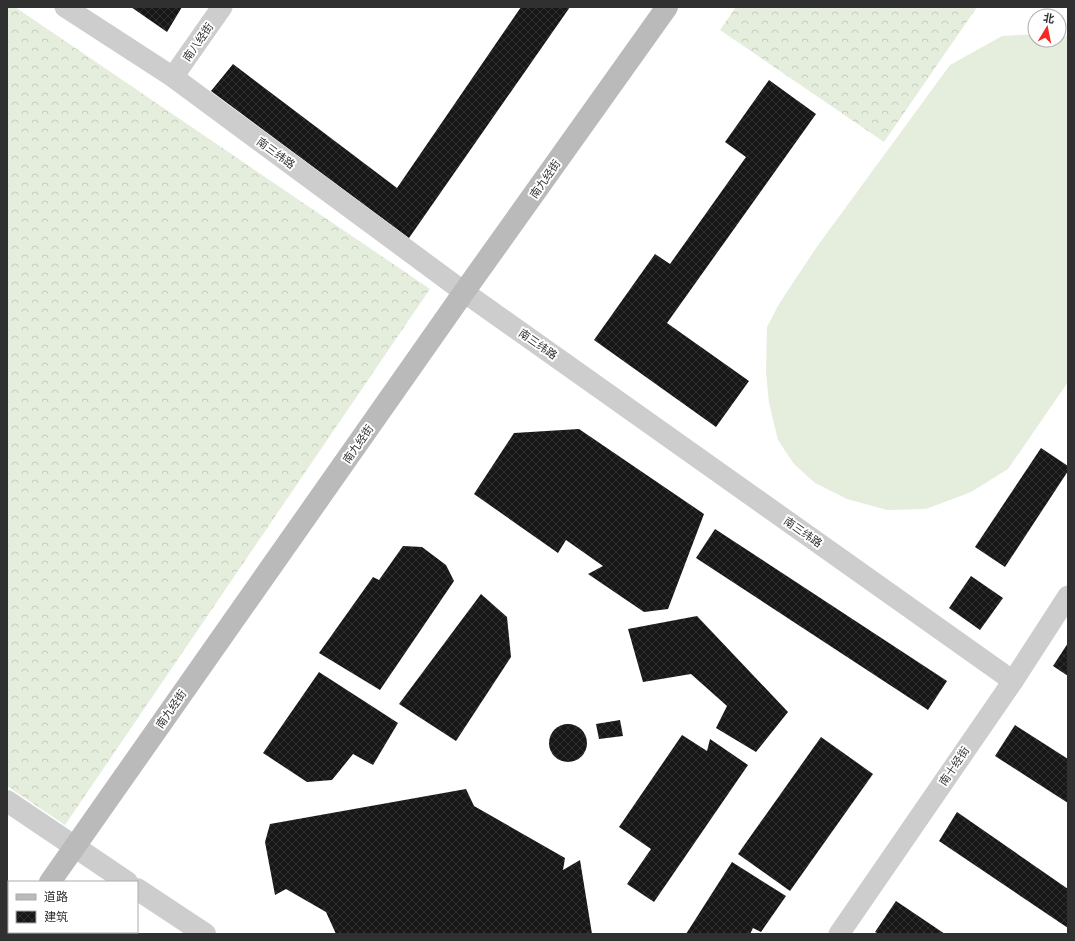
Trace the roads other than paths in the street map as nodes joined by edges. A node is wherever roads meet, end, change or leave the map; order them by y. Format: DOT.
graph roads {
  1 [pos="64,7"];
  2 [pos="222,7"];
  3 [pos="667,7"];
  4 [pos="173,77"];
  5 [pos="464,292"];
  6 [pos="1068,596"];
  7 [pos="1013,680"];
  8 [pos="7,801"];
  9 [pos="74,847"];
  10 [pos="51,881"];
  11 [pos="125,881"];
  12 [pos="138,890"];
  13 [pos="205,934"];
  14 [pos="839,934"];
  1 -- 4 [label="street, 南三纬路"];
  2 -- 4 [label="street, 南八经街"];
  3 -- 5 [label="main road, 南九经街"];
  4 -- 5 [label="street, 南三纬路"];
  5 -- 7 [label="street, 南三纬路"];
  5 -- 9 [label="main road, 南九经街"];
  6 -- 7 [label="street, 南十经街"];
  7 -- 14 [label="street, 南十经街"];
  8 -- 9 [label="street"];
  9 -- 10 [label="main road, 南九经街"];
  9 -- 11 [label="street"];
  12 -- 13 [label="street"];
}
